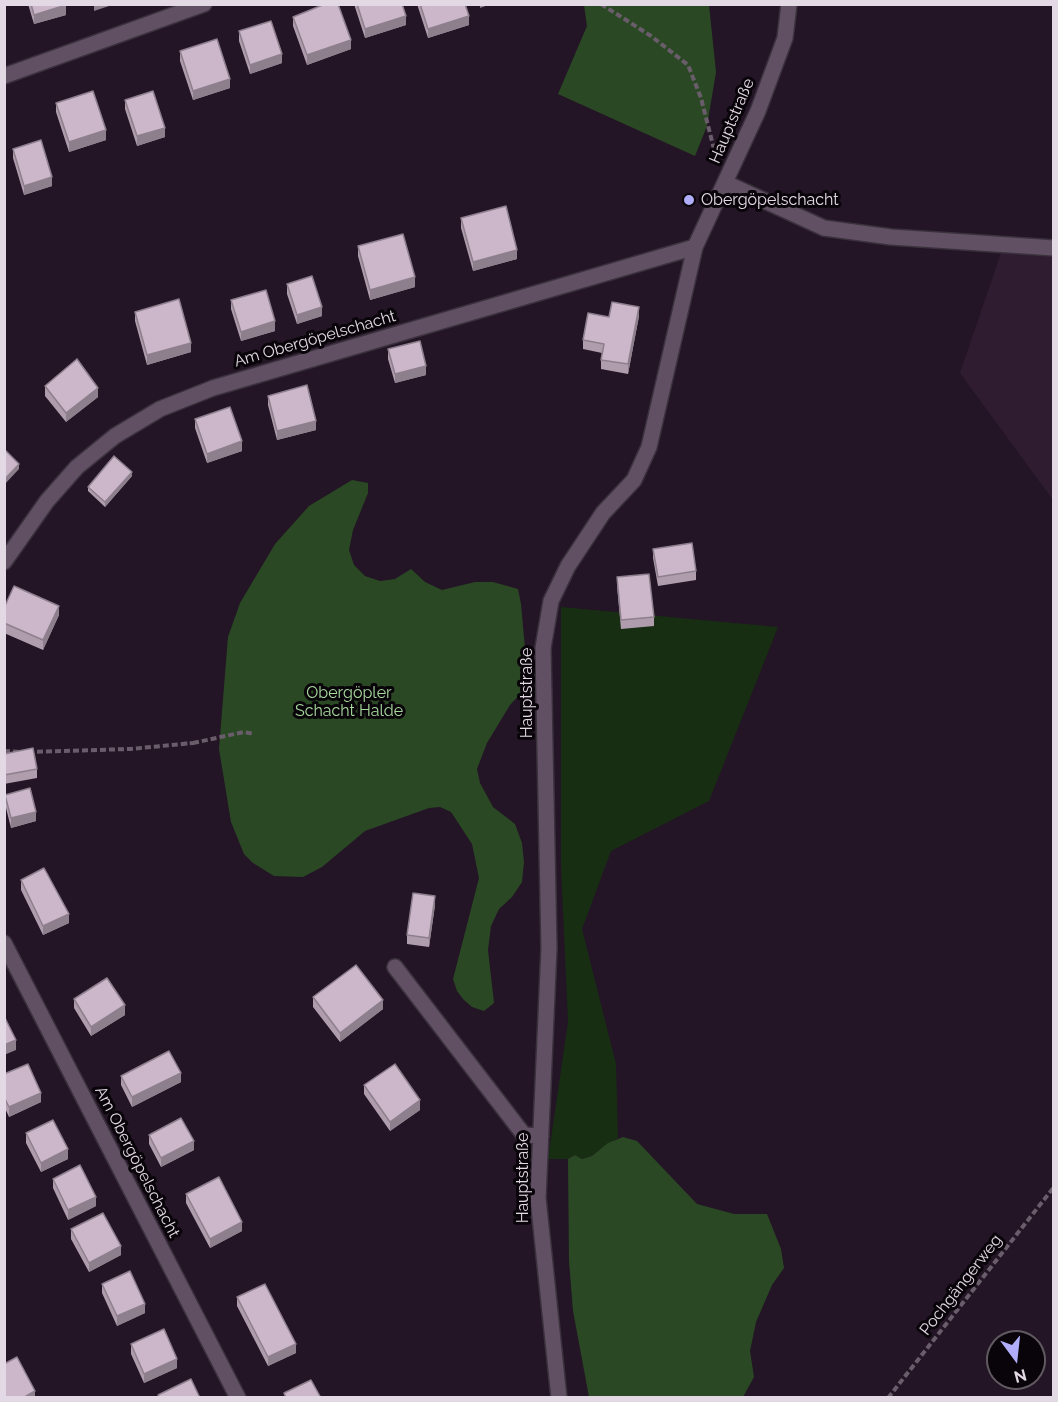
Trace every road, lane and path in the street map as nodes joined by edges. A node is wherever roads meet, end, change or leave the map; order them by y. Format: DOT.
graph roads {
  1 [pos="204,4"];
  2 [pos="601,4"];
  3 [pos="789,4"];
  4 [pos="4,76"];
  5 [pos="726,183"];
  6 [pos="695,247"];
  7 [pos="1053,248"];
  8 [pos="4,562"];
  9 [pos="254,734"];
  10 [pos="193,743"];
  11 [pos="180,744"];
  12 [pos="4,751"];
  13 [pos="4,943"];
  14 [pos="395,967"];
  15 [pos="541,1136"];
  16 [pos="1053,1187"];
  17 [pos="238,1398"];
  18 [pos="559,1398"];
  19 [pos="888,1398"];
  1 -- 4 [label="street"];
  2 -- 5 [label="path"];
  3 -- 5 [label="street, Hauptstraße"];
  5 -- 6 [label="street, Hauptstraße"];
  5 -- 7 [label="street"];
  6 -- 8 [label="street, Am Obergöpelschacht"];
  6 -- 15 [label="street, Hauptstraße"];
  9 -- 10 [label="path"];
  10 -- 11 [label="path"];
  10 -- 12 [label="path"];
  13 -- 17 [label="street, Am Obergöpelschacht"];
  14 -- 15 [label="street"];
  15 -- 18 [label="street, Hauptstraße"];
  16 -- 19 [label="path, Pochgängerweg"];
}
